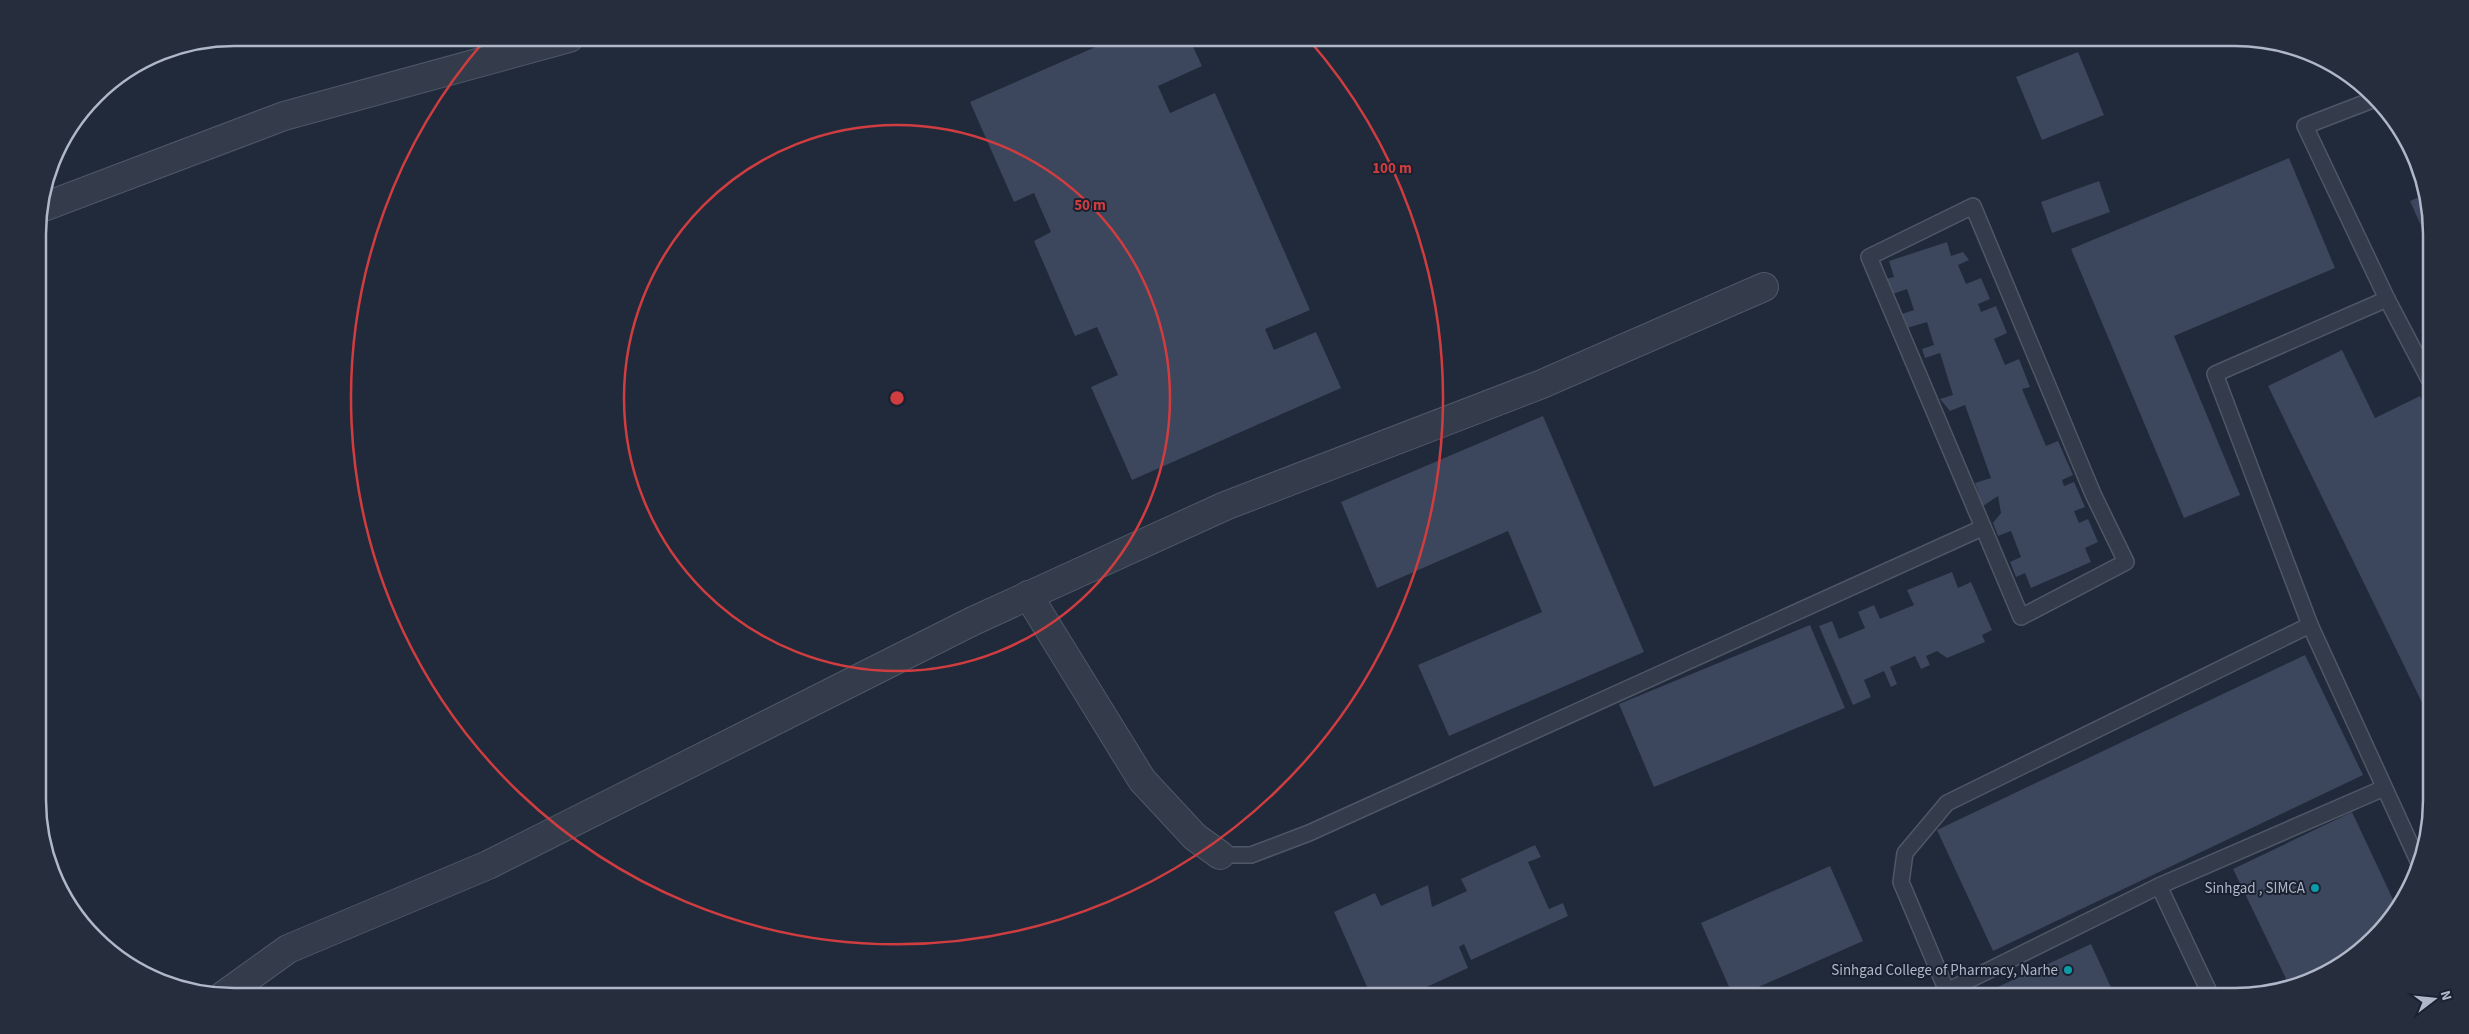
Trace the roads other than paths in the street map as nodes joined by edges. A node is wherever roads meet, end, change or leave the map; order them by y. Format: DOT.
graph roads {
  1 [pos="539,46"];
  2 [pos="2368,102"];
  3 [pos="49,205"];
  4 [pos="1764,287"];
  5 [pos="2386,299"];
  6 [pos="2423,368"];
  7 [pos="1982,528"];
  8 [pos="1028,595"];
  9 [pos="2310,625"];
  10 [pos="2384,788"];
  11 [pos="2415,854"];
  12 [pos="1220,855"];
  13 [pos="2158,886"];
  14 [pos="233,988"];
  15 [pos="1945,988"];
  16 [pos="1960,988"];
  17 [pos="2207,988"];
  1 -- 3 [label="street"];
  2 -- 5 [label="lane"];
  4 -- 8 [label="street"];
  5 -- 6 [label="lane"];
  5 -- 9 [label="lane"];
  7 -- 7 [label="lane"];
  7 -- 12 [label="lane"];
  8 -- 12 [label="street"];
  8 -- 14 [label="street"];
  9 -- 10 [label="lane"];
  9 -- 15 [label="lane"];
  10 -- 11 [label="lane"];
  10 -- 13 [label="lane"];
  13 -- 16 [label="lane"];
  13 -- 17 [label="lane"];
}
